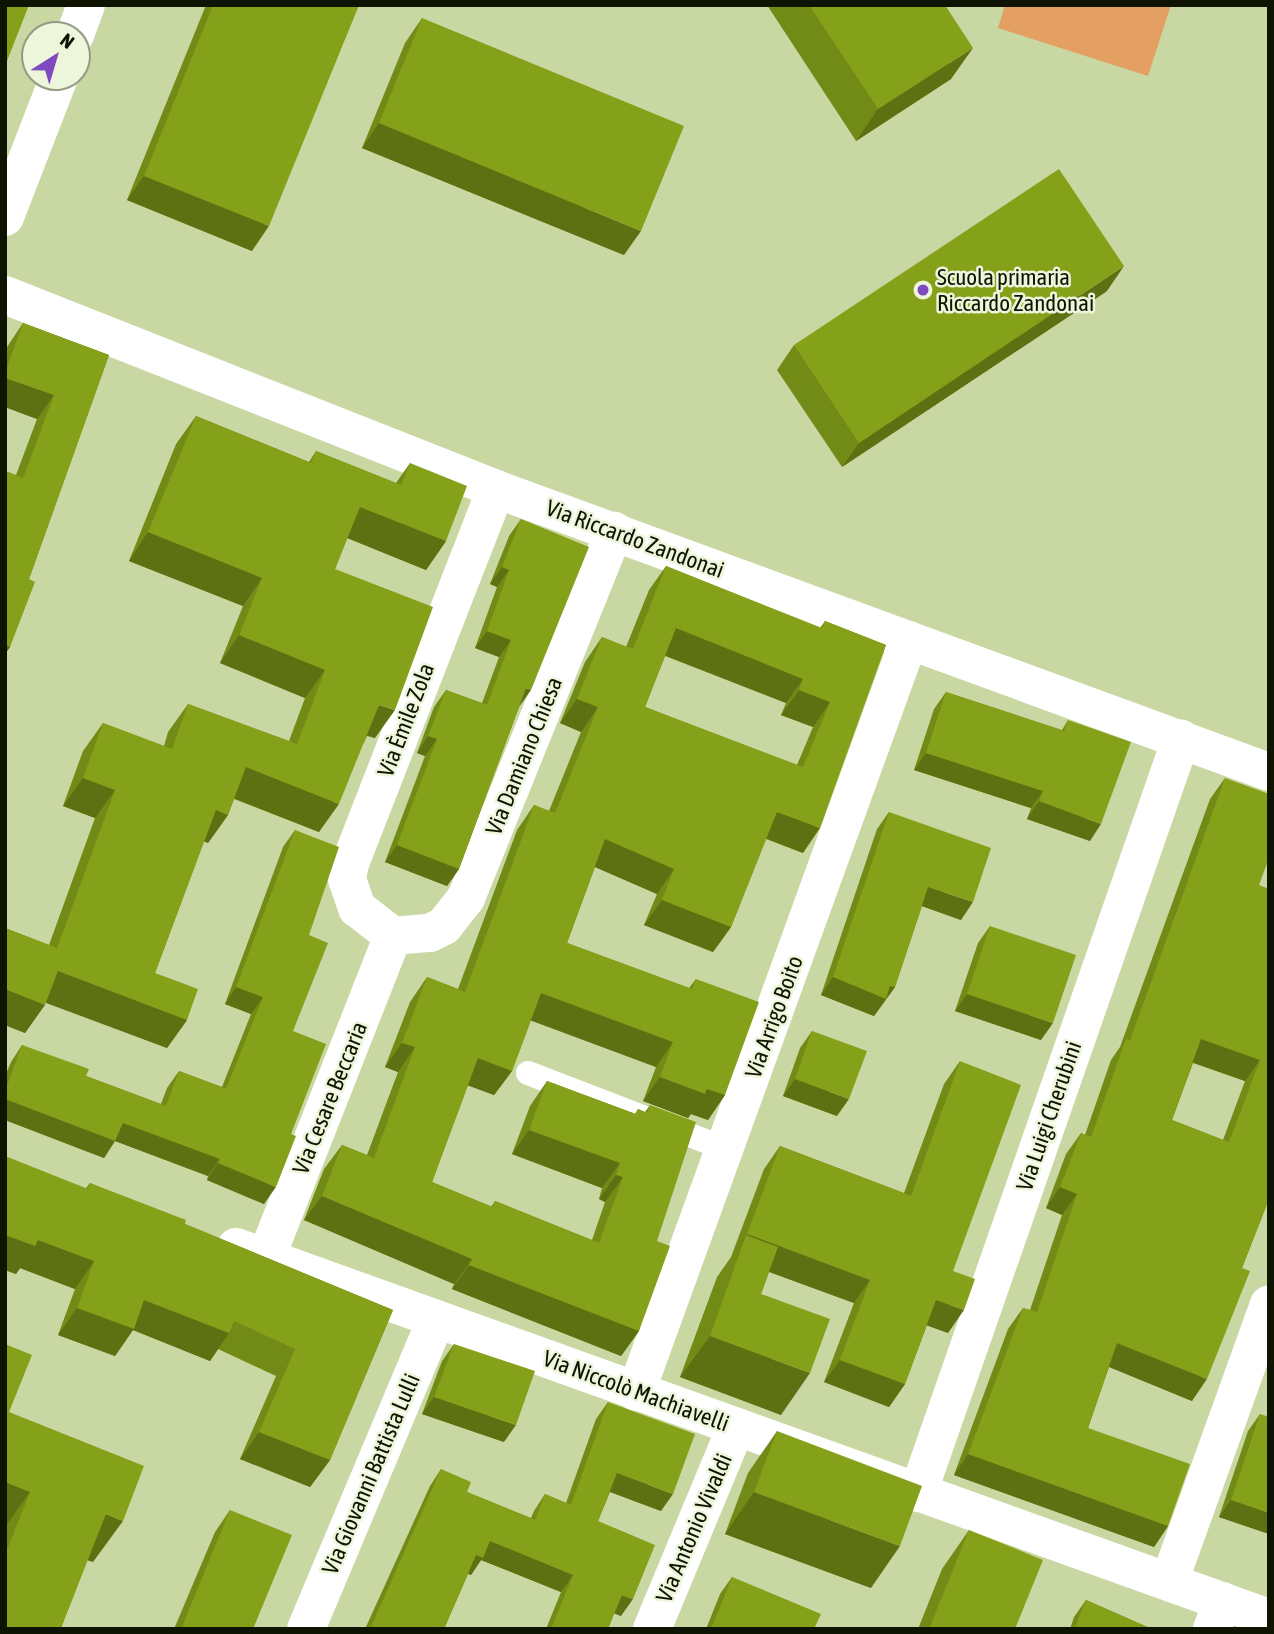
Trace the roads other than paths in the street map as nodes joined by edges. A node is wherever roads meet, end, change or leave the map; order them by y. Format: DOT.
graph roads {
  1 [pos="54,91"];
  2 [pos="5,217"];
  3 [pos="5,295"];
  4 [pos="496,489"];
  5 [pos="614,531"];
  6 [pos="909,640"];
  7 [pos="1181,740"];
  8 [pos="1269,772"];
  9 [pos="393,936"];
  10 [pos="528,1073"];
  11 [pos="726,1149"];
  12 [pos="201,1234"];
  13 [pos="266,1258"];
  14 [pos="1269,1304"];
  15 [pos="436,1320"];
  16 [pos="636,1392"];
  17 [pos="736,1427"];
  18 [pos="918,1493"];
  19 [pos="1169,1582"];
  20 [pos="1217,1615"];
  21 [pos="1269,1618"];
  22 [pos="306,1629"];
  23 [pos="652,1629"];
  1 -- 2 [label="street"];
  3 -- 4 [label="street, Via Riccardo Zandonai"];
  4 -- 5 [label="street, Via Riccardo Zandonai"];
  4 -- 9 [label="street, Via Èmile Zola"];
  5 -- 6 [label="street, Via Riccardo Zandonai"];
  5 -- 9 [label="street, Via Damiano Chiesa"];
  6 -- 7 [label="street, Via Riccardo Zandonai"];
  6 -- 11 [label="street, Via Arrigo Boito"];
  7 -- 8 [label="street, Via Riccardo Zandonai"];
  7 -- 18 [label="street, Via Luigi Cherubini"];
  9 -- 13 [label="street, Via Cesare Beccaria"];
  10 -- 11 [label="lane"];
  11 -- 16 [label="street, Via Arrigo Boito"];
  12 -- 13 [label="street, Via Niccolò Machiavelli"];
  13 -- 15 [label="street, Via Niccolò Machiavelli"];
  14 -- 19 [label="street"];
  15 -- 16 [label="street, Via Niccolò Machiavelli"];
  15 -- 22 [label="street, Via Giovanni Battista Lulli"];
  16 -- 17 [label="street, Via Niccolò Machiavelli"];
  17 -- 18 [label="street, Via Niccolò Machiavelli"];
  17 -- 23 [label="street, Via Antonio Vivaldi"];
  18 -- 19 [label="street, Via Niccolò Machiavelli"];
  19 -- 20 [label="street, Via Niccolò Machiavelli"];
  20 -- 21 [label="street, Via Niccolò Machiavelli"];
}
